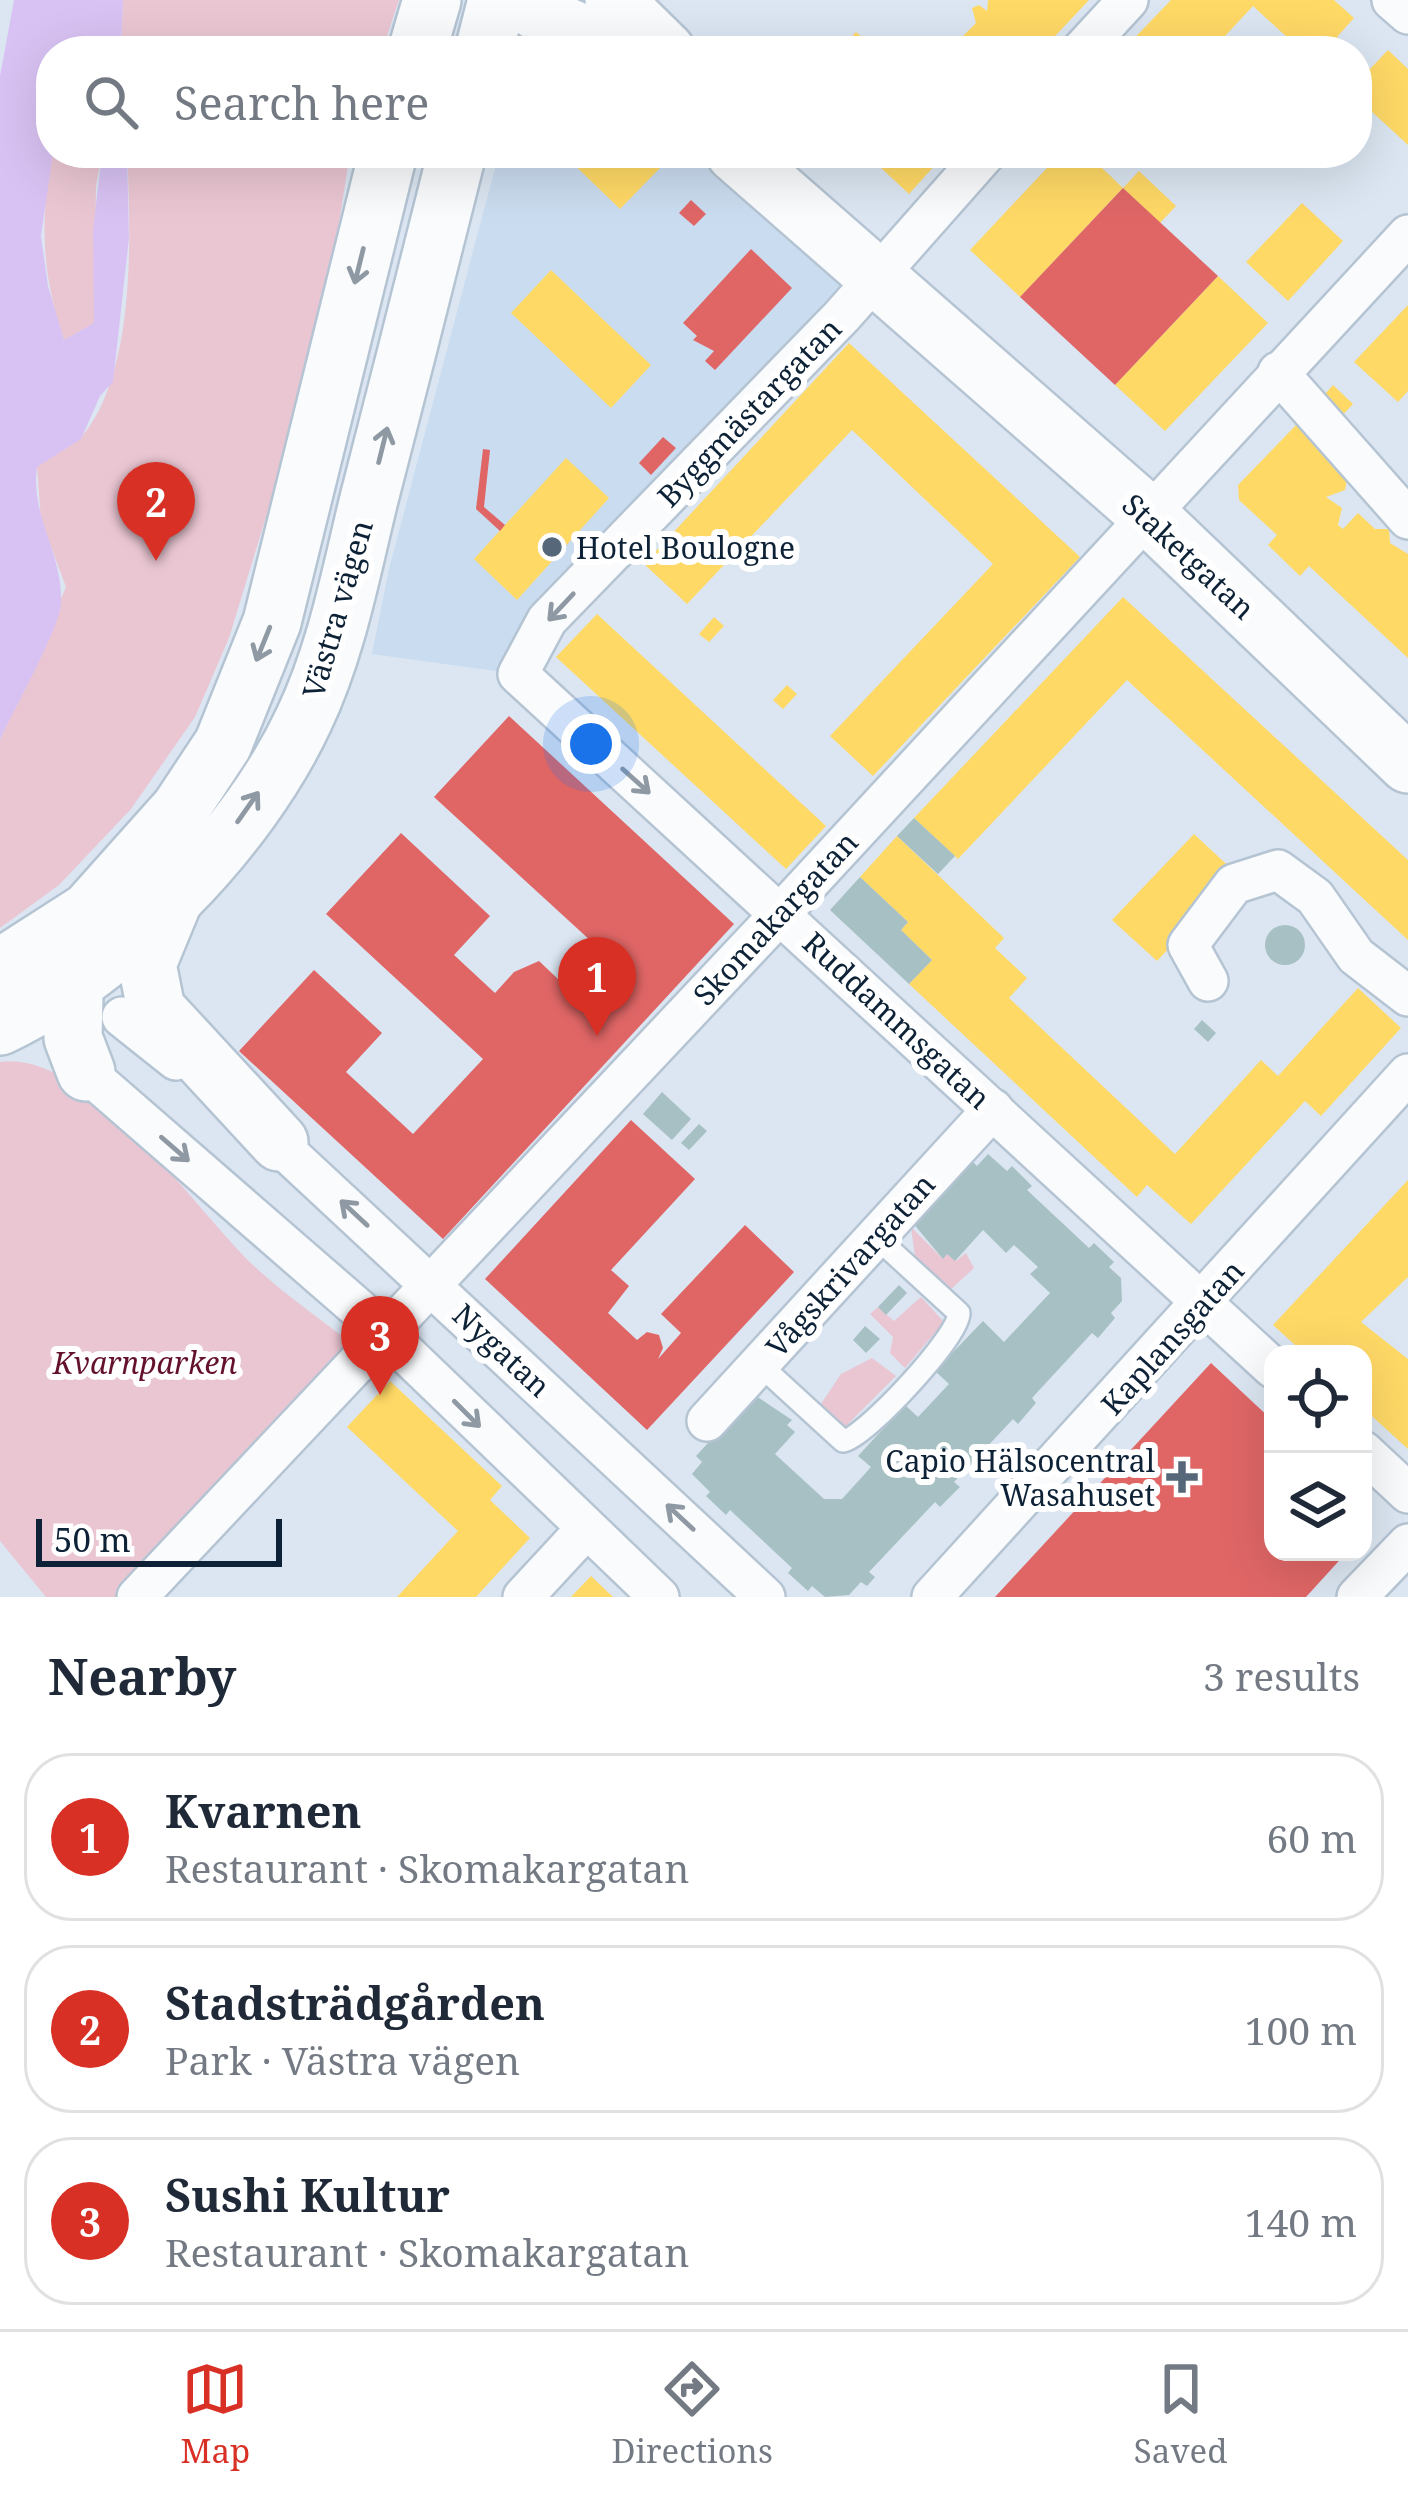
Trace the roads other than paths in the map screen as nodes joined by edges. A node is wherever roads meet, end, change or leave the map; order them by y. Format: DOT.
graph roads {
  1 [pos="432,0"];
  2 [pos="496,0"];
  3 [pos="522,0"];
  4 [pos="594,0"];
  5 [pos="1129,0"];
  6 [pos="1392,0"];
  7 [pos="1408,14"];
  8 [pos="634,33"];
  9 [pos="421,36"];
  10 [pos="488,36"];
  11 [pos="1095,36"];
  12 [pos="384,168"];
  13 [pos="454,168"];
  14 [pos="754,168"];
  15 [pos="788,168"];
  16 [pos="972,168"];
  17 [pos="1408,235"];
  18 [pos="880,270"];
  19 [pos="1278,372"];
  20 [pos="1146,513"];
  21 [pos="1408,518"];
  22 [pos="518,674"];
  23 [pos="1408,764"];
  24 [pos="175,898"];
  25 [pos="89,910"];
  26 [pos="781,913"];
  27 [pos="1208,981"];
  28 [pos="71,983"];
  29 [pos="1408,996"];
  30 [pos="122,1018"];
  31 [pos="21,1023"];
  32 [pos="1408,1074"];
  33 [pos="993,1109"];
  34 [pos="279,1142"];
  35 [pos="875,1236"];
  36 [pos="430,1283"];
  37 [pos="1203,1304"];
  38 [pos="384,1332"];
  39 [pos="1264,1360"];
  40 [pos="759,1364"];
  41 [pos="707,1421"];
  42 [pos="1365,1453"];
  43 [pos="1408,1493"];
  44 [pos="585,1530"];
  45 [pos="1408,1544"];
  46 [pos="137,1597"];
  47 [pos="523,1597"];
  48 [pos="658,1597"];
  49 [pos="765,1597"];
  50 [pos="932,1597"];
  51 [pos="1357,1597"];
  1 -- 9 [label="main road"];
  2 -- 10 [label="main road"];
  3 -- 8 [label="main road"];
  4 -- 8 [label="main road"];
  5 -- 11 [label="street"];
  6 -- 7 [label="street"];
  12 -- 25 [label="main road, Västra vägen, one-way"];
  24 -- 13 [label="main road, Västra vägen, one-way"];
  14 -- 18 [label="main road, Staketgatan"];
  15 -- 18 [label="main road, Staketgatan"];
  16 -- 18 [label="street, Byggmästargatan"];
  17 -- 19 [label="street, Skomakargatan"];
  18 -- 20 [label="main road, Staketgatan"];
  18 -- 22 [label="street, Byggmästargatan, one-way"];
  19 -- 20 [label="street, Skomakargatan"];
  19 -- 21 [label="street"];
  20 -- 23 [label="main road, Staketgatan"];
  20 -- 26 [label="street, Skomakargatan"];
  22 -- 26 [label="street, Ruddammsgatan, one-way"];
  24 -- 28 [label="main road, Västra vägen"];
  24 -- 34 [label="main road"];
  25 -- 28 [label="main road"];
  25 -- 31 [label="main road"];
  26 -- 33 [label="street, Ruddammsgatan"];
  26 -- 36 [label="street, Skomakargatan"];
  27 -- 29 [label="street"];
  28 -- 30 [label="main road"];
  28 -- 31 [label="main road, Västra vägen"];
  28 -- 31 [label="main road"];
  30 -- 34 [label="street, Nygatan"];
  31 -- 38 [label="street, one-way"];
  32 -- 37 [label="street, Kaplansgatan"];
  33 -- 35 [label="street, Vågskrivargatan"];
  33 -- 37 [label="street, Ruddammsgatan"];
  36 -- 34 [label="street, Nygatan, one-way"];
  35 -- 40 [label="street, Vågskrivargatan"];
  35 -- 40 [label="lane"];
  36 -- 38 [label="street, Skomakargatan"];
  49 -- 36 [label="street, Nygatan, one-way"];
  37 -- 39 [label="street, Ruddammsgatan"];
  37 -- 50 [label="street, Kaplansgatan"];
  38 -- 44 [label="street, one-way"];
  38 -- 46 [label="street, Skomakargatan"];
  40 -- 41 [label="street, Vågskrivargatan"];
  42 -- 43 [label="street"];
  44 -- 47 [label="street"];
  44 -- 48 [label="street"];
  45 -- 51 [label="street"];
}
